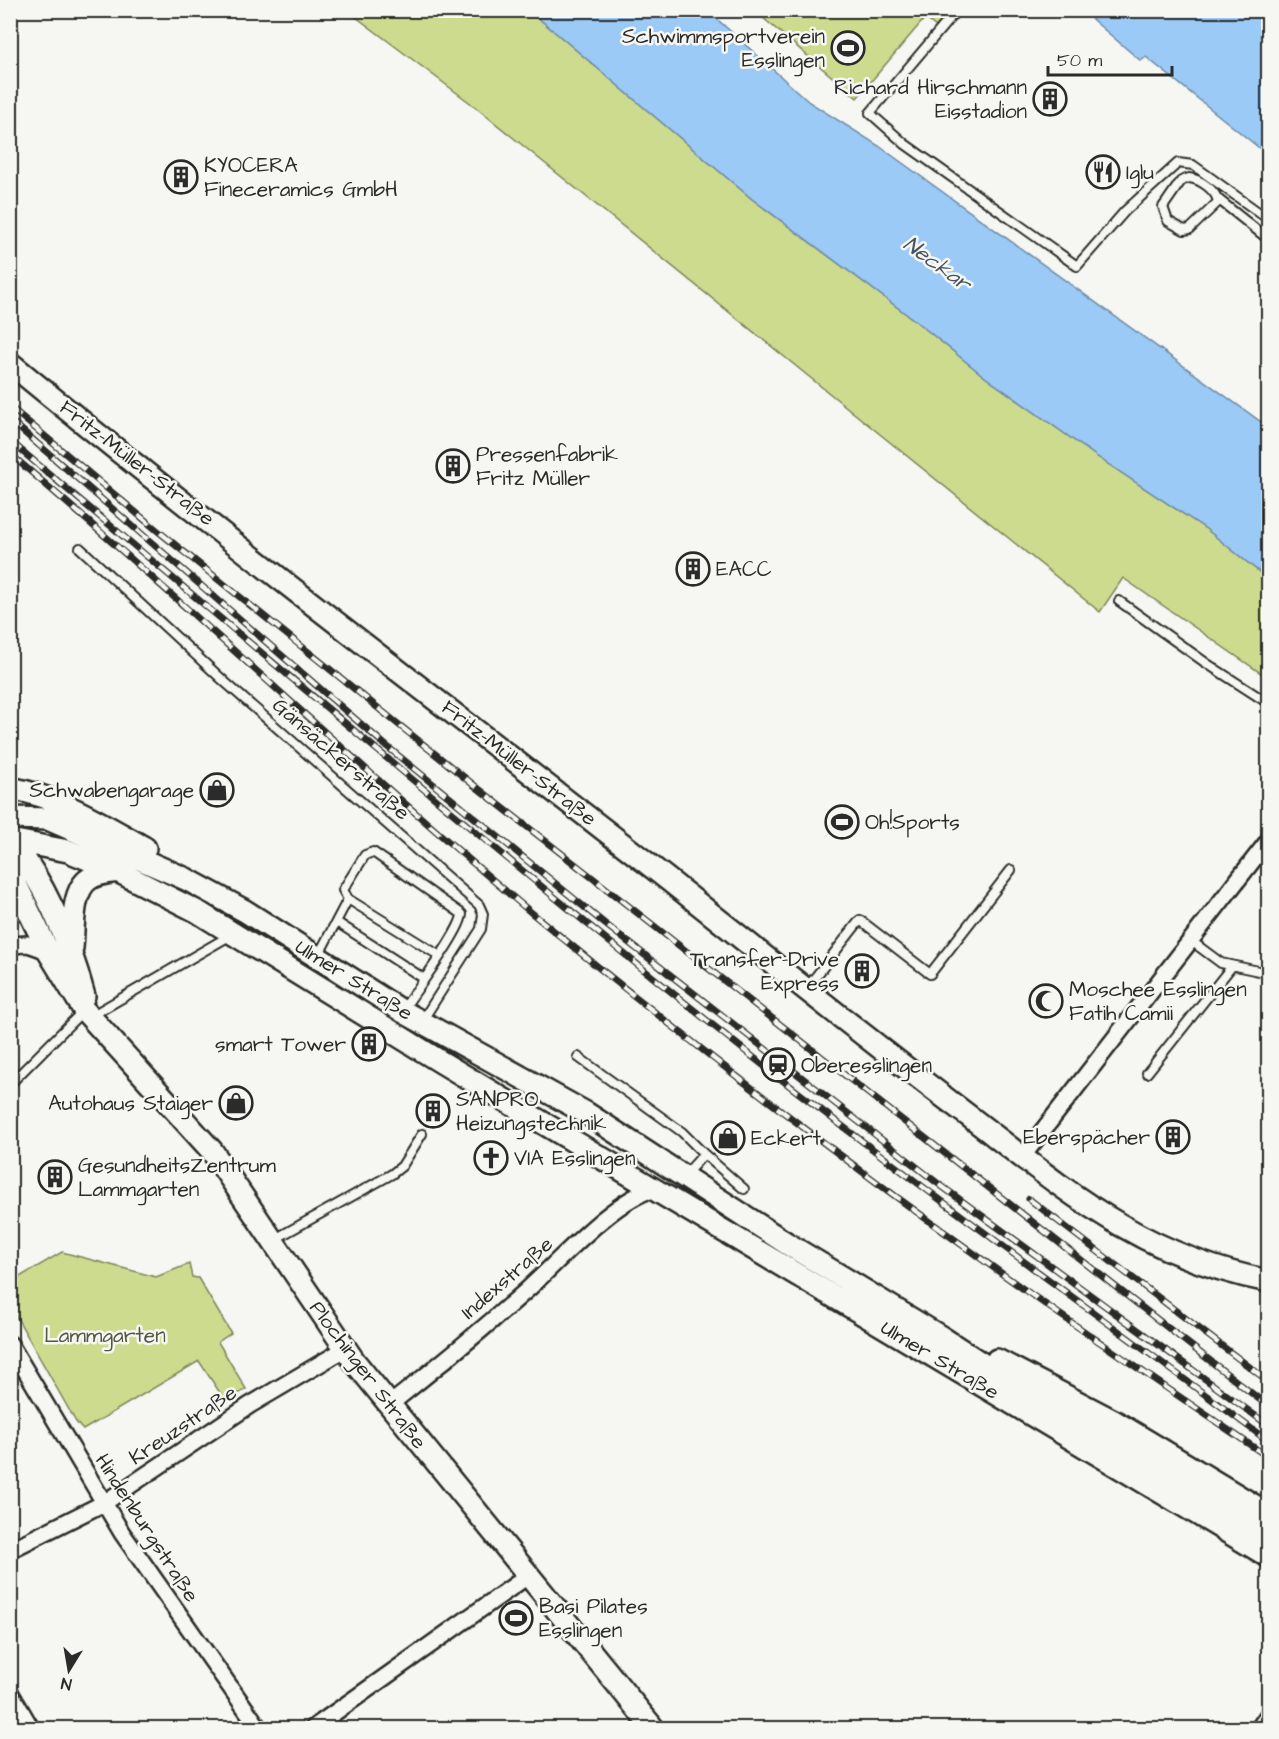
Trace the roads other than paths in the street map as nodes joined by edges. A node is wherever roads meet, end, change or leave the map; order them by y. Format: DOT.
graph roads {
  1 [pos="957,10"];
  2 [pos="1220,184"];
  3 [pos="1216,195"];
  4 [pos="1269,219"];
  5 [pos="1269,239"];
  6 [pos="10,363"];
  7 [pos="80,548"];
  8 [pos="1119,601"];
  9 [pos="1269,703"];
  10 [pos="10,788"];
  11 [pos="10,819"];
  12 [pos="11,840"];
  13 [pos="1269,841"];
  14 [pos="1011,870"];
  15 [pos="117,871"];
  16 [pos="186,879"];
  17 [pos="348,899"];
  18 [pos="338,923"];
  19 [pos="235,933"];
  20 [pos="1190,940"];
  21 [pos="10,945"];
  22 [pos="72,949"];
  23 [pos="48,951"];
  24 [pos="440,956"];
  25 [pos="317,958"];
  26 [pos="1232,966"];
  27 [pos="1269,973"];
  28 [pos="423,978"];
  29 [pos="805,990"];
  30 [pos="402,1011"];
  31 [pos="87,1013"];
  32 [pos="422,1022"];
  33 [pos="578,1057"];
  34 [pos="1147,1073"];
  35 [pos="10,1084"];
  36 [pos="422,1134"];
  37 [pos="704,1154"];
  38 [pos="1026,1159"];
  39 [pos="628,1172"];
  40 [pos="684,1176"];
  41 [pos="655,1189"];
  42 [pos="744,1189"];
  43 [pos="273,1240"];
  44 [pos="1269,1281"];
  45 [pos="941,1337"];
  46 [pos="10,1344"];
  47 [pos="345,1349"];
  48 [pos="389,1405"];
  49 [pos="104,1503"];
  50 [pos="1265,1512"];
  51 [pos="10,1550"];
  52 [pos="1265,1550"];
  53 [pos="529,1575"];
  54 [pos="10,1692"];
  55 [pos="1269,1715"];
  56 [pos="31,1728"];
  57 [pos="260,1728"];
  58 [pos="313,1728"];
  59 [pos="653,1728"];
  60 [pos="1259,1728"];
  1 -- 2 [label="lane"];
  2 -- 3 [label="lane"];
  2 -- 4 [label="lane"];
  3 -- 3 [label="lane"];
  3 -- 5 [label="lane"];
  6 -- 29 [label="main road, Fritz-Müller-Straße"];
  7 -- 32 [label="lane, Gänsäckerstraße"];
  8 -- 9 [label="lane"];
  10 -- 16 [label="main road"];
  11 -- 16 [label="main road, Ulmer Straße"];
  12 -- 15 [label="main road, Ulmer Straße"];
  12 -- 22 [label="main road, Plochinger Straße"];
  12 -- 23 [label="main road, Plochinger Straße"];
  13 -- 20 [label="street"];
  14 -- 29 [label="lane"];
  15 -- 19 [label="main road, Ulmer Straße"];
  15 -- 22 [label="main road"];
  16 -- 25 [label="main road, Ulmer Straße"];
  17 -- 18 [label="lane"];
  17 -- 24 [label="lane"];
  17 -- 24 [label="lane"];
  18 -- 25 [label="lane"];
  18 -- 28 [label="lane"];
  19 -- 31 [label="lane"];
  19 -- 39 [label="main road, Ulmer Straße"];
  20 -- 26 [label="lane"];
  20 -- 38 [label="street"];
  21 -- 23 [label="street"];
  22 -- 31 [label="main road, Plochinger Straße"];
  23 -- 31 [label="main road, Plochinger Straße"];
  24 -- 28 [label="lane"];
  25 -- 30 [label="main road, Ulmer Straße"];
  26 -- 27 [label="lane"];
  26 -- 34 [label="lane"];
  28 -- 30 [label="lane"];
  29 -- 38 [label="main road, Fritz-Müller-Straße"];
  30 -- 32 [label="main road, Ulmer Straße"];
  31 -- 35 [label="lane"];
  31 -- 43 [label="main road, Plochinger Straße"];
  32 -- 40 [label="main road, Ulmer Straße"];
  33 -- 37 [label="lane"];
  36 -- 43 [label="lane"];
  37 -- 40 [label="lane"];
  37 -- 42 [label="lane"];
  38 -- 44 [label="main road, Fritz-Müller-Straße"];
  39 -- 40 [label="main road, Ulmer Straße"];
  39 -- 41 [label="main road, Ulmer Straße"];
  40 -- 45 [label="main road, Ulmer Straße"];
  41 -- 48 [label="street, Indexstraße"];
  41 -- 52 [label="main road, Ulmer Straße"];
  43 -- 47 [label="main road, Plochinger Straße"];
  45 -- 50 [label="main road"];
  45 -- 52 [label="main road, Ulmer Straße"];
  46 -- 49 [label="street, Hindenburgstraße"];
  47 -- 48 [label="main road, Plochinger Straße"];
  47 -- 49 [label="street, Kreuzstraße"];
  48 -- 53 [label="main road, Plochinger Straße"];
  49 -- 51 [label="street, Kreuzstraße"];
  49 -- 57 [label="street, Hindenburgstraße"];
  53 -- 58 [label="street"];
  53 -- 59 [label="main road, Plochinger Straße"];
  54 -- 56 [label="street"];
  55 -- 60 [label="street"];
}
